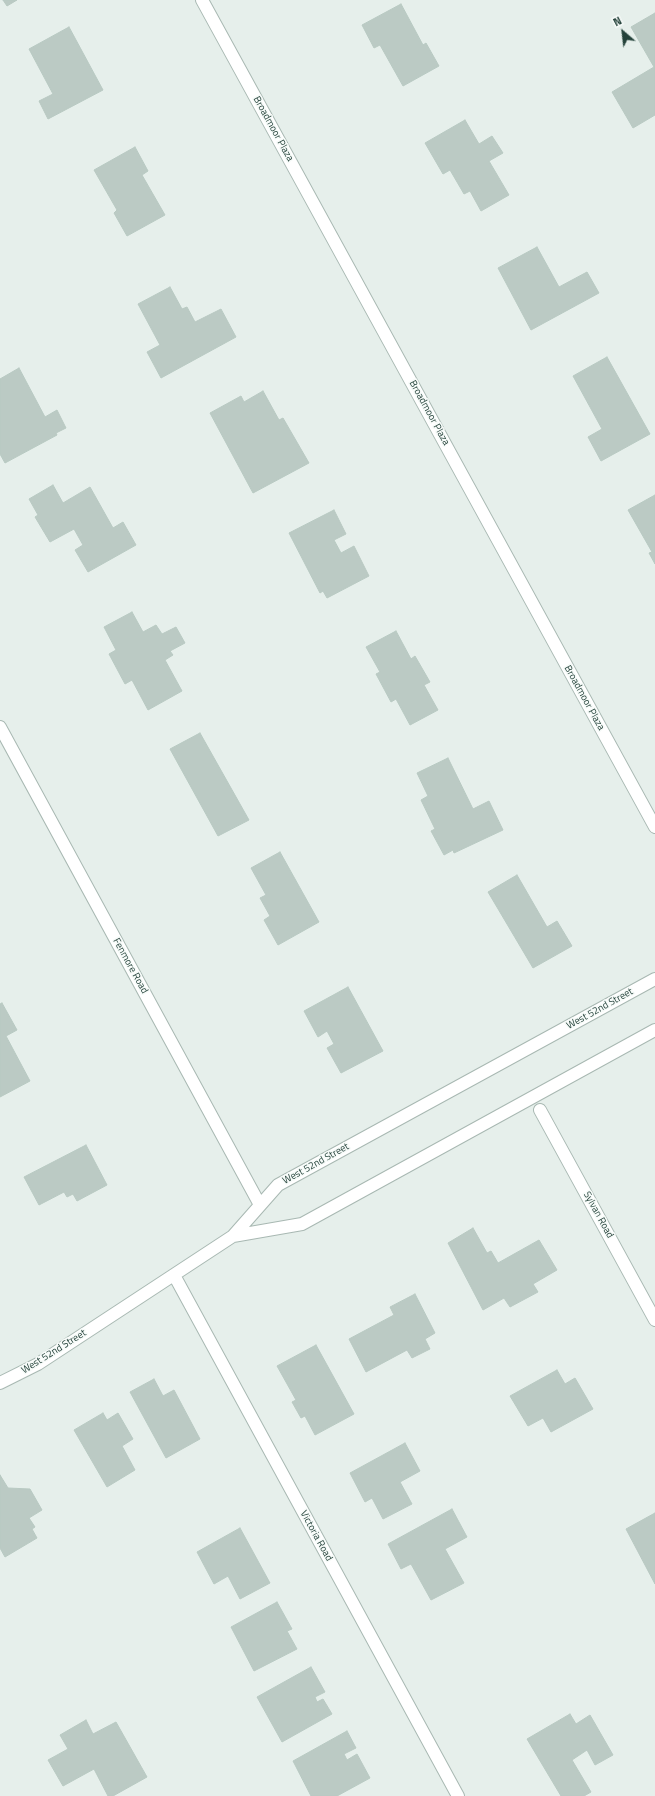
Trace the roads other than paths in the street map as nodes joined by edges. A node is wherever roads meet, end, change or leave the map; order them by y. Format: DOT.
graph roads {
  1 [pos="202,0"];
  2 [pos="0,727"];
  3 [pos="655,827"];
  4 [pos="655,979"];
  5 [pos="655,1030"];
  6 [pos="540,1110"];
  7 [pos="260,1205"];
  8 [pos="233,1236"];
  9 [pos="174,1275"];
  10 [pos="655,1320"];
  11 [pos="0,1383"];
  12 [pos="458,1796"];
  1 -- 3 [label="street, Broadmoor Plaza"];
  2 -- 7 [label="street, Fenmore Road"];
  4 -- 7 [label="street, West 52nd Street"];
  5 -- 8 [label="street"];
  6 -- 10 [label="street, Sylvan Road"];
  7 -- 8 [label="street, West 52nd Street"];
  8 -- 9 [label="street, West 52nd Street"];
  9 -- 11 [label="street, West 52nd Street"];
  9 -- 12 [label="street, Victoria Road"];
}
